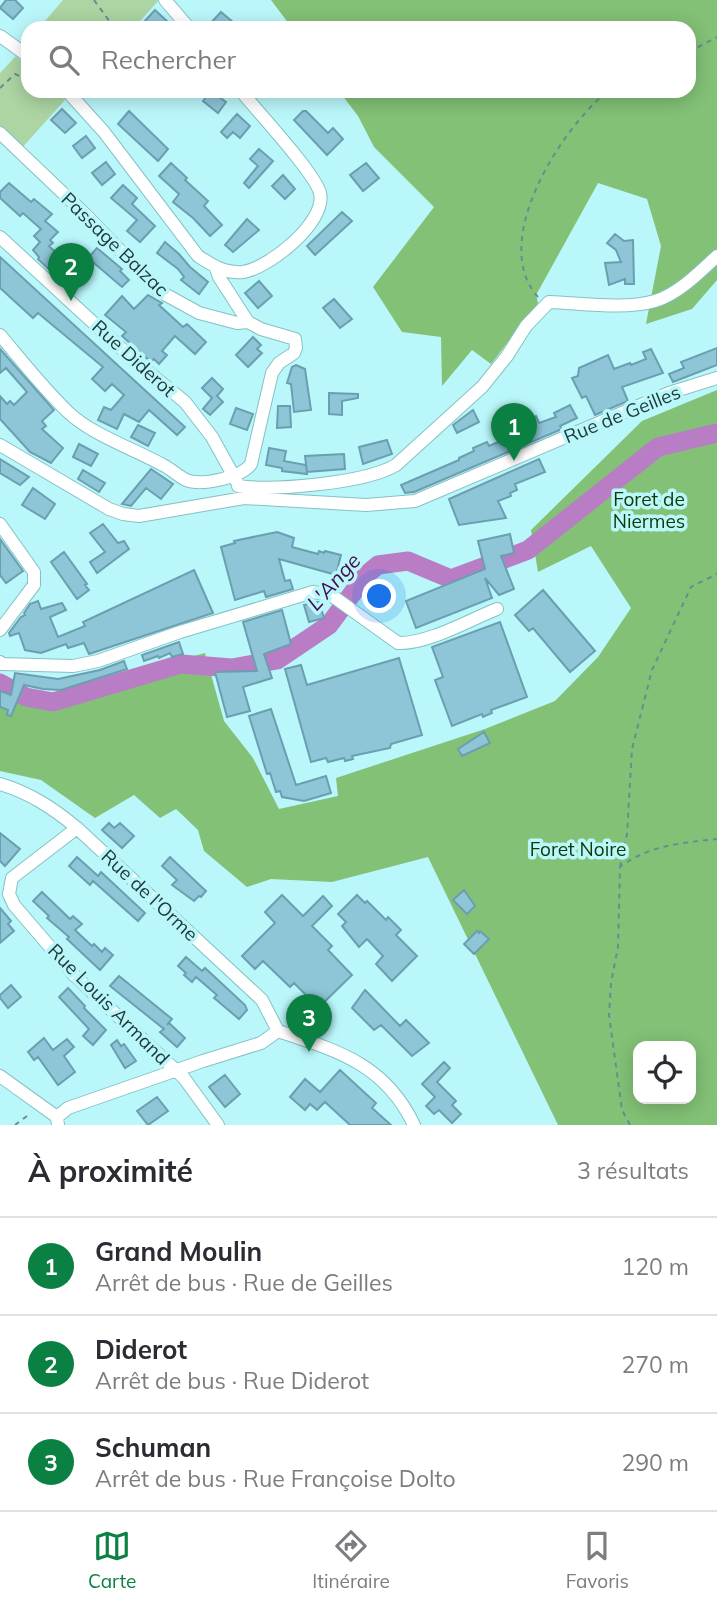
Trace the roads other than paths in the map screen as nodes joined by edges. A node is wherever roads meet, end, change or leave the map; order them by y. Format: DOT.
graph roads {
  1 [pos="165,0"];
  2 [pos="183,21"];
  3 [pos="0,36"];
  4 [pos="21,57"];
  5 [pos="73,98"];
  6 [pos="247,98"];
  7 [pos="0,134"];
  8 [pos="0,237"];
  9 [pos="717,256"];
  10 [pos="216,268"];
  11 [pos="247,322"];
  12 [pos="0,335"];
  13 [pos="717,378"];
  14 [pos="0,445"];
  15 [pos="239,487"];
  16 [pos="0,524"];
  17 [pos="497,609"];
  18 [pos="0,630"];
  19 [pos="0,663"];
  20 [pos="0,784"];
  21 [pos="77,828"];
  22 [pos="278,1031"];
  23 [pos="176,1071"];
  24 [pos="0,1076"];
  25 [pos="57,1121"];
  26 [pos="218,1125"];
  27 [pos="414,1125"];
  1 -- 2 [label="street"];
  3 -- 4 [label="street"];
  5 -- 10 [label="street"];
  6 -- 10 [label="street"];
  7 -- 11 [label="street, Passage Balzac"];
  8 -- 15 [label="street, Rue Diderot"];
  9 -- 15 [label="street"];
  10 -- 11 [label="street"];
  11 -- 15 [label="street, Passage Balzac"];
  12 -- 15 [label="street"];
  13 -- 15 [label="street, Rue de Geilles"];
  14 -- 15 [label="street"];
  16 -- 18 [label="street"];
  17 -- 19 [label="street"];
  20 -- 21 [label="street, Rue de l'Orme"];
  21 -- 22 [label="street, Rue de l'Orme"];
  21 -- 23 [label="street, Rue Louis Armand"];
  22 -- 23 [label="street"];
  22 -- 27 [label="street"];
  23 -- 25 [label="street"];
  23 -- 26 [label="street, Rue Louis Armand"];
  24 -- 25 [label="street"];
}
